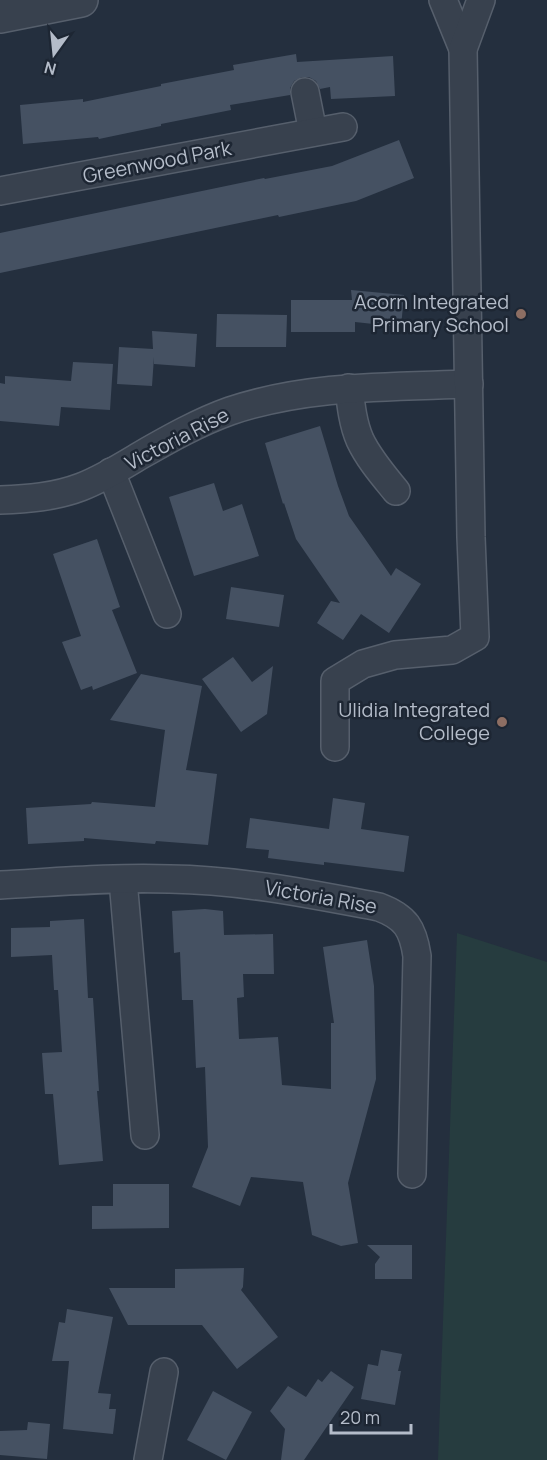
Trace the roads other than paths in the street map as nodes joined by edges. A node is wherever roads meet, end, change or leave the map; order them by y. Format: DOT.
graph roads {
  1 [pos="81,0"];
  2 [pos="443,0"];
  3 [pos="481,0"];
  4 [pos="0,16"];
  5 [pos="463,50"];
  6 [pos="305,92"];
  7 [pos="343,127"];
  8 [pos="313,132"];
  9 [pos="0,191"];
  10 [pos="469,384"];
  11 [pos="349,388"];
  12 [pos="111,472"];
  13 [pos="396,492"];
  14 [pos="0,500"];
  15 [pos="167,614"];
  16 [pos="335,747"];
  17 [pos="123,880"];
  18 [pos="0,885"];
  19 [pos="145,1135"];
  20 [pos="412,1174"];
  21 [pos="164,1372"];
  22 [pos="148,1460"];
  1 -- 4 [label="street"];
  2 -- 5 [label="street"];
  3 -- 5 [label="street"];
  5 -- 10 [label="street"];
  6 -- 8 [label="street"];
  7 -- 8 [label="street, Greenwood Park"];
  8 -- 9 [label="street, Greenwood Park"];
  10 -- 11 [label="street, Victoria Rise"];
  10 -- 16 [label="street"];
  11 -- 12 [label="street, Victoria Rise"];
  11 -- 13 [label="street"];
  12 -- 14 [label="street, Victoria Rise"];
  12 -- 15 [label="street, Victoria Rise"];
  17 -- 18 [label="street, Victoria Rise"];
  17 -- 19 [label="street"];
  17 -- 20 [label="street, Victoria Rise"];
  21 -- 22 [label="street"];
}
